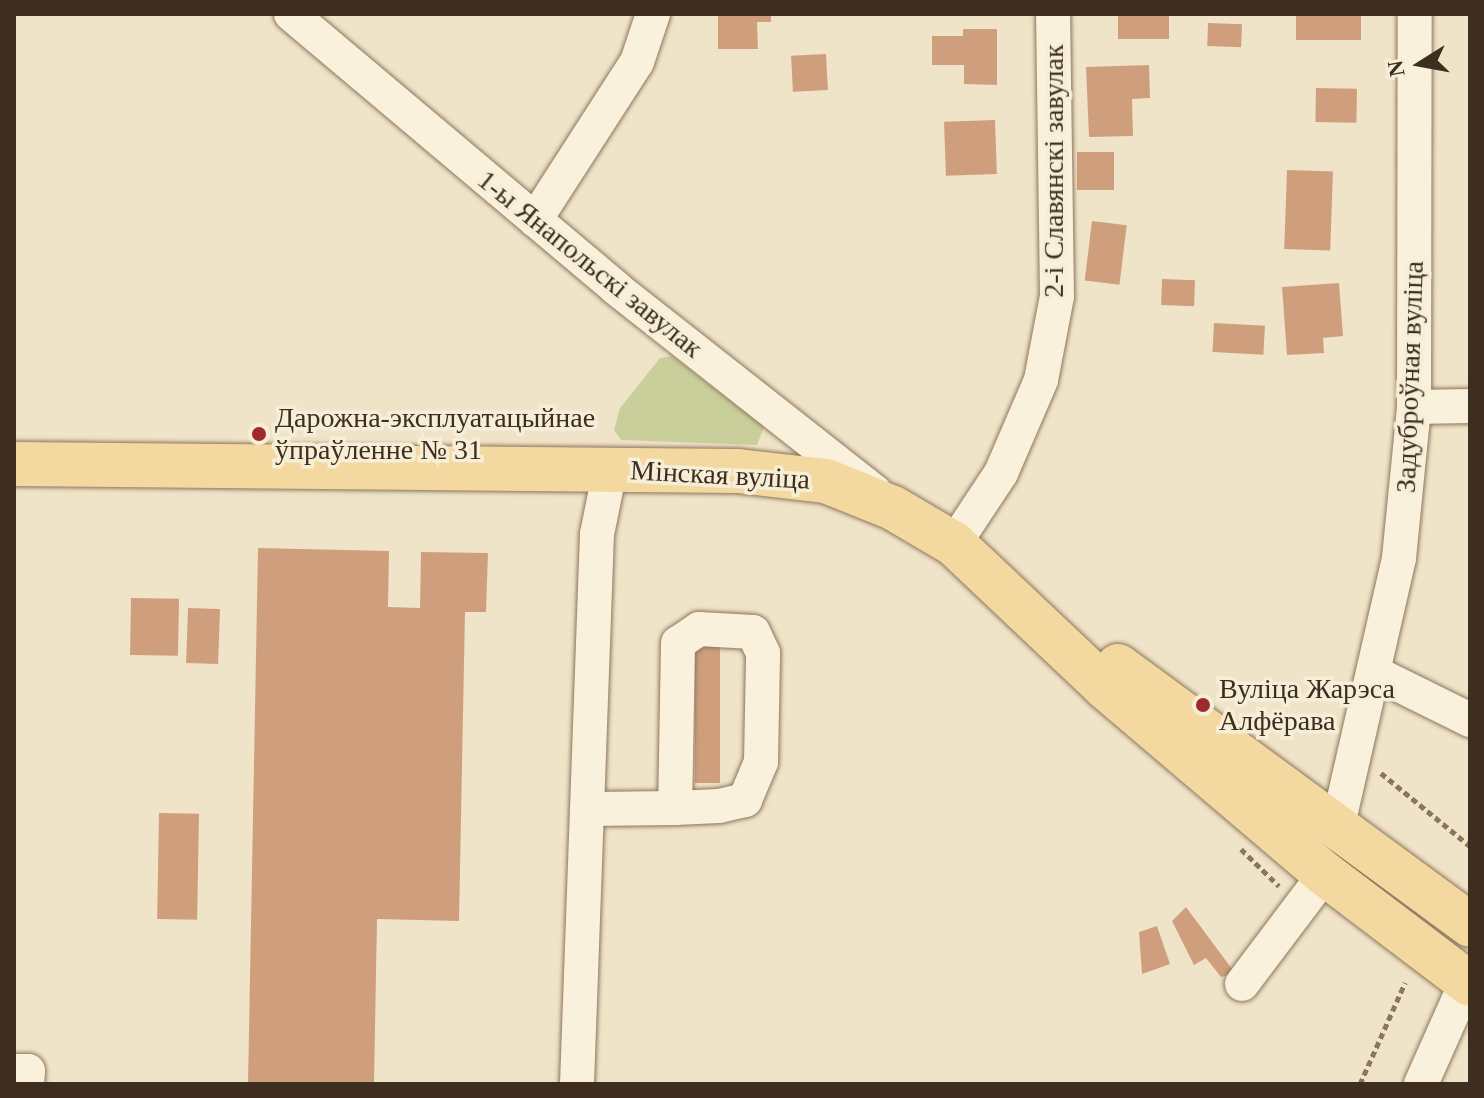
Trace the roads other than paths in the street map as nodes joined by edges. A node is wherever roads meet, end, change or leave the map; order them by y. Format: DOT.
graph roads {
  1 [pos="291,14"];
  2 [pos="653,14"];
  3 [pos="1053,14"];
  4 [pos="1415,14"];
  5 [pos="535,220"];
  6 [pos="1470,406"];
  7 [pos="1414,407"];
  8 [pos="14,464"];
  9 [pos="610,470"];
  10 [pos="893,508"];
  11 [pos="954,544"];
  12 [pos="1022,603"];
  13 [pos="1375,673"];
  14 [pos="1470,720"];
  15 [pos="675,808"];
  16 [pos="589,809"];
  17 [pos="1337,829"];
  18 [pos="1325,874"];
  19 [pos="1470,925"];
  20 [pos="1468,980"];
  21 [pos="1242,984"];
  22 [pos="14,1071"];
  23 [pos="27,1084"];
  24 [pos="577,1084"];
  25 [pos="1421,1084"];
  1 -- 5 [label="street, 1-ы Янапольскі завулак"];
  2 -- 5 [label="street"];
  3 -- 11 [label="street, 2-і Славянскі завулак"];
  4 -- 7 [label="street, Задуброўная вуліца"];
  5 -- 10 [label="street, 1-ы Янапольскі завулак"];
  6 -- 7 [label="street"];
  7 -- 13 [label="street, Задуброўная вуліца"];
  8 -- 9 [label="main road, Мінская вуліца"];
  9 -- 10 [label="main road, Мінская вуліца"];
  9 -- 16 [label="street"];
  10 -- 11 [label="main road, Мінская вуліца"];
  11 -- 12 [label="main road, Мінская вуліца"];
  12 -- 17 [label="main road"];
  12 -- 18 [label="main road"];
  13 -- 14 [label="street"];
  13 -- 17 [label="street, Задуброўная вуліца"];
  15 -- 15 [label="street"];
  15 -- 16 [label="street"];
  16 -- 24 [label="street"];
  17 -- 18 [label="main road"];
  17 -- 19 [label="main road"];
  18 -- 20 [label="main road"];
  18 -- 21 [label="street"];
  20 -- 25 [label="street"];
  22 -- 23 [label="street"];
}
